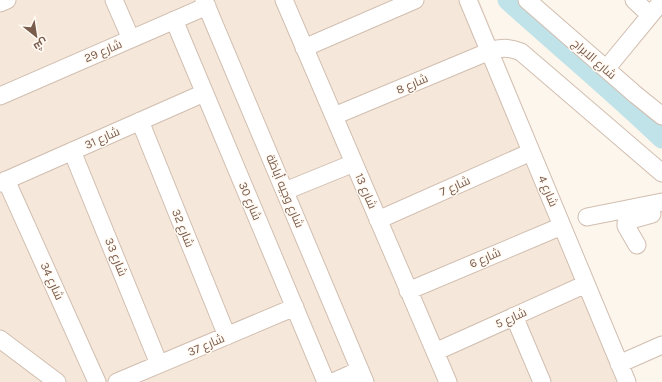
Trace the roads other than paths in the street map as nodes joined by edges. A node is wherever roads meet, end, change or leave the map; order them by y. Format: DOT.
graph roads {
  1 [pos="7,0"];
  2 [pos="114,0"];
  3 [pos="284,0"];
  4 [pos="415,0"];
  5 [pos="468,0"];
  6 [pos="527,0"];
  7 [pos="634,0"];
  8 [pos="662,1"];
  9 [pos="0,3"];
  10 [pos="205,3"];
  11 [pos="650,15"];
  12 [pos="174,20"];
  13 [pos="131,39"];
  14 [pos="304,48"];
  15 [pos="490,51"];
  16 [pos="606,69"];
  17 [pos="204,93"];
  18 [pos="0,96"];
  19 [pos="334,116"];
  20 [pos="662,116"];
  21 [pos="140,121"];
  22 [pos="72,151"];
  23 [pos="532,152"];
  24 [pos="354,163"];
  25 [pos="662,173"];
  26 [pos="3,181"];
  27 [pos="285,191"];
  28 [pos="660,207"];
  29 [pos="631,214"];
  30 [pos="587,217"];
  31 [pos="378,220"];
  32 [pos="562,226"];
  33 [pos="637,245"];
  34 [pos="586,284"];
  35 [pos="408,291"];
  36 [pos="295,307"];
  37 [pos="514,316"];
  38 [pos="227,336"];
  39 [pos="0,339"];
  40 [pos="662,345"];
  41 [pos="435,352"];
  42 [pos="159,364"];
  43 [pos="619,364"];
  44 [pos="363,376"];
  45 [pos="57,382"];
  46 [pos="97,382"];
  47 [pos="117,382"];
  48 [pos="326,382"];
  49 [pos="333,382"];
  50 [pos="448,382"];
  51 [pos="542,382"];
  52 [pos="627,382"];
  1 -- 9 [label="street"];
  2 -- 13 [label="street"];
  3 -- 14 [label="street, شارع 13"];
  4 -- 14 [label="street"];
  5 -- 15 [label="street, شارع 4"];
  6 -- 16 [label="street, شارع الابراج"];
  7 -- 11 [label="street"];
  8 -- 11 [label="street"];
  10 -- 12 [label="street, شارع 29"];
  10 -- 27 [label="street, شارع وجيه أباظة"];
  11 -- 16 [label="street"];
  12 -- 13 [label="street, شارع 29"];
  12 -- 17 [label="street, شارع 30"];
  13 -- 18 [label="street, شارع 29"];
  14 -- 19 [label="street, شارع 13"];
  15 -- 19 [label="street, شارع 8"];
  15 -- 23 [label="street, شارع 4"];
  15 -- 25 [label="street, شارع 8"];
  16 -- 20 [label="street, شارع الابراج"];
  17 -- 21 [label="street, شارع 31"];
  17 -- 36 [label="street, شارع 30"];
  19 -- 24 [label="street, شارع 13"];
  21 -- 22 [label="street, شارع 31"];
  21 -- 38 [label="street, شارع 32"];
  22 -- 26 [label="street, شارع 31"];
  22 -- 42 [label="street, شارع 33"];
  23 -- 31 [label="street, شارع 7"];
  23 -- 32 [label="street, شارع 4"];
  24 -- 27 [label="street"];
  24 -- 31 [label="street, شارع 13"];
  26 -- 46 [label="street, شارع 34"];
  27 -- 44 [label="street, شارع وجيه أباظة"];
  28 -- 29 [label="street"];
  29 -- 30 [label="street"];
  29 -- 33 [label="street"];
  31 -- 35 [label="street, شارع 13"];
  32 -- 34 [label="street, شارع 4"];
  32 -- 35 [label="street, شارع 6"];
  34 -- 37 [label="street, شارع 5"];
  34 -- 43 [label="street, شارع 4"];
  35 -- 41 [label="street, شارع 13"];
  36 -- 38 [label="street, شارع 37"];
  36 -- 48 [label="street, شارع 30"];
  37 -- 41 [label="street, شارع 5"];
  37 -- 51 [label="street"];
  38 -- 42 [label="street, شارع 37"];
  39 -- 45 [label="street"];
  40 -- 43 [label="street"];
  41 -- 50 [label="street, شارع 13"];
  42 -- 47 [label="street, شارع 37"];
  43 -- 52 [label="street, شارع 4"];
  44 -- 49 [label="street"];
}
